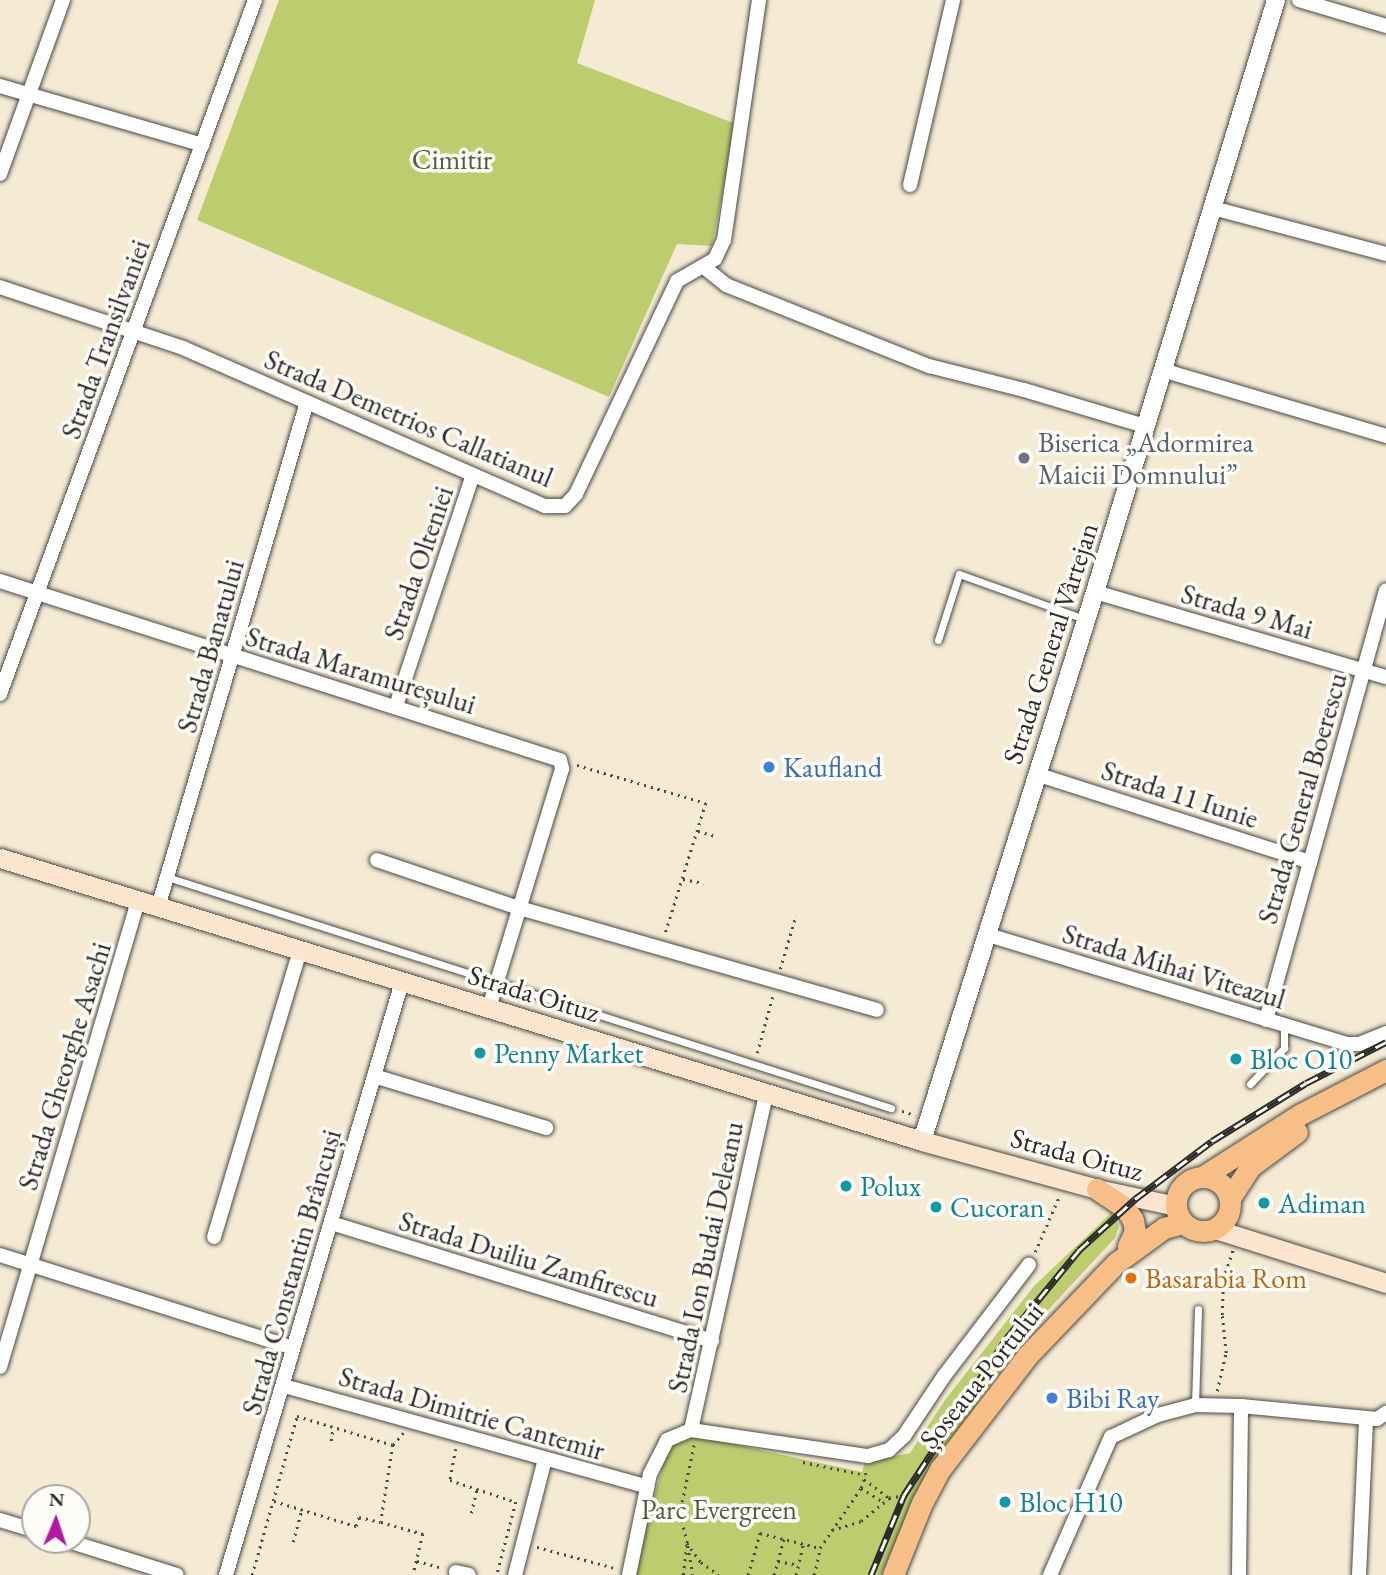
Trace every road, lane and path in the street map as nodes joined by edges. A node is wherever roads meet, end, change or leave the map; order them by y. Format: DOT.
graph roads {
  1 [pos="63,0"];
  2 [pos="255,0"];
  3 [pos="759,0"];
  4 [pos="953,0"];
  5 [pos="1276,0"];
  6 [pos="1299,0"];
  7 [pos="1386,26"];
  8 [pos="0,86"];
  9 [pos="29,95"];
  10 [pos="203,145"];
  11 [pos="0,174"];
  12 [pos="910,185"];
  13 [pos="1213,208"];
  14 [pos="1386,254"];
  15 [pos="704,267"];
  16 [pos="0,287"];
  17 [pos="134,329"];
  18 [pos="1162,370"];
  19 [pos="307,402"];
  20 [pos="1145,426"];
  21 [pos="1386,436"];
  22 [pos="473,475"];
  23 [pos="0,581"];
  24 [pos="1386,590"];
  25 [pos="1095,592"];
  26 [pos="37,593"];
  27 [pos="1086,619"];
  28 [pos="938,640"];
  29 [pos="233,656"];
  30 [pos="1364,671"];
  31 [pos="1386,677"];
  32 [pos="0,694"];
  33 [pos="396,706"];
  34 [pos="560,760"];
  35 [pos="1036,774"];
  36 [pos="698,831"];
  37 [pos="716,836"];
  38 [pos="377,860"];
  39 [pos="1,861"];
  40 [pos="1310,862"];
  41 [pos="167,877"];
  42 [pos="683,879"];
  43 [pos="704,883"];
  44 [pos="139,899"];
  45 [pos="159,904"];
  46 [pos="519,908"];
  47 [pos="796,915"];
  48 [pos="985,934"];
  49 [pos="661,948"];
  50 [pos="300,950"];
  51 [pos="777,981"];
  52 [pos="402,982"];
  53 [pos="497,982"];
  54 [pos="489,1009"];
  55 [pos="877,1010"];
  56 [pos="1266,1020"];
  57 [pos="1284,1025"];
  58 [pos="1386,1033"];
  59 [pos="754,1064"];
  60 [pos="1386,1071"];
  61 [pos="374,1076"];
  62 [pos="1250,1084"];
  63 [pos="766,1094"];
  64 [pos="891,1108"];
  65 [pos="929,1118"];
  66 [pos="546,1128"];
  67 [pos="922,1141"];
  68 [pos="1202,1177"];
  69 [pos="1065,1180"];
  70 [pos="1097,1189"];
  71 [pos="1230,1198"];
  72 [pos="1180,1214"];
  73 [pos="331,1223"];
  74 [pos="1215,1229"];
  75 [pos="1237,1236"];
  76 [pos="214,1237"];
  77 [pos="0,1255"];
  78 [pos="1122,1255"];
  79 [pos="30,1265"];
  80 [pos="1029,1265"];
  81 [pos="1386,1283"];
  82 [pos="1198,1309"];
  83 [pos="712,1341"];
  84 [pos="293,1348"];
  85 [pos="0,1367"];
  86 [pos="284,1386"];
  87 [pos="1195,1405"];
  88 [pos="1213,1405"];
  89 [pos="1241,1406"];
  90 [pos="1386,1413"];
  91 [pos="1366,1418"];
  92 [pos="411,1422"];
  93 [pos="333,1427"];
  94 [pos="694,1430"];
  95 [pos="459,1435"];
  96 [pos="331,1441"];
  97 [pos="393,1445"];
  98 [pos="868,1456"];
  99 [pos="545,1459"];
  100 [pos="864,1479"];
  101 [pos="647,1487"];
  102 [pos="861,1488"];
  103 [pos="477,1489"];
  104 [pos="889,1498"];
  105 [pos="274,1500"];
  106 [pos="885,1503"];
  107 [pos="922,1503"];
  108 [pos="303,1509"];
  109 [pos="471,1513"];
  110 [pos="0,1520"];
  111 [pos="381,1522"];
  112 [pos="21,1527"];
  113 [pos="832,1530"];
  114 [pos="783,1538"];
  115 [pos="293,1542"];
  116 [pos="687,1543"];
  117 [pos="803,1543"];
  118 [pos="523,1544"];
  119 [pos="91,1548"];
  120 [pos="820,1548"];
  121 [pos="417,1561"];
  122 [pos="778,1561"];
  123 [pos="798,1565"];
  124 [pos="463,1573"];
  125 [pos="629,1573"];
  126 [pos="1052,1574"];
  127 [pos="177,1575"];
  128 [pos="226,1575"];
  129 [pos="252,1575"];
  130 [pos="413,1575"];
  131 [pos="497,1575"];
  132 [pos="515,1575"];
  133 [pos="683,1575"];
  134 [pos="693,1575"];
  135 [pos="719,1575"];
  136 [pos="748,1575"];
  137 [pos="774,1575"];
  138 [pos="796,1575"];
  139 [pos="814,1575"];
  140 [pos="893,1575"];
  141 [pos="1239,1575"];
  142 [pos="1359,1575"];
  1 -- 9 [label="street"];
  2 -- 10 [label="street, Strada Transilvaniei"];
  3 -- 15 [label="street"];
  4 -- 12 [label="street"];
  5 -- 13 [label="street, Strada General Vârtejan"];
  6 -- 7 [label="street"];
  8 -- 9 [label="street"];
  9 -- 10 [label="street"];
  9 -- 11 [label="street"];
  10 -- 17 [label="street, Strada Transilvaniei"];
  13 -- 14 [label="street"];
  13 -- 18 [label="street, Strada General Vârtejan"];
  15 -- 20 [label="street"];
  15 -- 22 [label="street, Strada Demetrios Callatianul"];
  16 -- 17 [label="street, Strada Demetrios Callatianul"];
  17 -- 19 [label="street, Strada Demetrios Callatianul"];
  17 -- 26 [label="street, Strada Transilvaniei"];
  18 -- 20 [label="street, Strada General Vârtejan"];
  18 -- 21 [label="street"];
  19 -- 22 [label="street, Strada Demetrios Callatianul"];
  19 -- 29 [label="street, Strada Banatului"];
  20 -- 25 [label="street, Strada General Vârtejan"];
  22 -- 33 [label="street, Strada Olteniei"];
  23 -- 26 [label="street, Strada Maramureșului"];
  24 -- 30 [label="street, Strada General Boerescu"];
  25 -- 27 [label="street, Strada General Vârtejan"];
  25 -- 30 [label="street, Strada 9 Mai"];
  26 -- 29 [label="street, Strada Maramureșului"];
  26 -- 32 [label="street, Strada Transilvaniei"];
  27 -- 28 [label="lane"];
  27 -- 35 [label="street, Strada General Vârtejan"];
  29 -- 33 [label="street, Strada Maramureșului"];
  29 -- 41 [label="street, Strada Banatului"];
  30 -- 31 [label="street, Strada 9 Mai"];
  30 -- 40 [label="street, Strada General Boerescu"];
  33 -- 34 [label="street, Strada Maramureșului"];
  34 -- 36 [label="path"];
  34 -- 46 [label="street"];
  35 -- 40 [label="street, Strada 11 Iunie"];
  35 -- 48 [label="street, Strada General Vârtejan"];
  36 -- 37 [label="path"];
  36 -- 42 [label="path"];
  38 -- 46 [label="street"];
  39 -- 44 [label="main road, Strada Oituz"];
  40 -- 56 [label="street, Strada General Boerescu"];
  41 -- 45 [label="street, Strada Banatului"];
  41 -- 53 [label="lane"];
  42 -- 43 [label="path"];
  42 -- 49 [label="path"];
  44 -- 45 [label="main road, Strada Oituz"];
  44 -- 79 [label="street, Strada Gheorghe Asachi"];
  45 -- 50 [label="main road, Strada Oituz"];
  46 -- 49 [label="street"];
  46 -- 53 [label="street"];
  47 -- 51 [label="path"];
  48 -- 56 [label="street, Strada Mihai Viteazul"];
  48 -- 65 [label="street, Strada General Vârtejan"];
  49 -- 51 [label="street"];
  50 -- 52 [label="main road, Strada Oituz"];
  50 -- 76 [label="street"];
  51 -- 55 [label="street"];
  51 -- 59 [label="path"];
  52 -- 54 [label="main road, Strada Oituz"];
  52 -- 61 [label="street, Strada Constantin Brâncuși"];
  53 -- 54 [label="street"];
  53 -- 59 [label="lane"];
  54 -- 63 [label="main road, Strada Oituz"];
  56 -- 57 [label="street, Strada Mihai Viteazul"];
  57 -- 58 [label="street, Strada Mihai Viteazul"];
  57 -- 62 [label="lane"];
  59 -- 64 [label="lane"];
  60 -- 68 [label="main road"];
  60 -- 71 [label="main road"];
  61 -- 66 [label="street"];
  61 -- 73 [label="street, Strada Constantin Brâncuși"];
  63 -- 67 [label="main road, Strada Oituz"];
  63 -- 83 [label="street, Strada Ion Budai Deleanu"];
  64 -- 65 [label="path"];
  65 -- 67 [label="street, Strada General Vârtejan"];
  67 -- 69 [label="main road, Strada Oituz"];
  68 -- 71 [label="main road"];
  68 -- 72 [label="main road"];
  69 -- 70 [label="main road, Strada Oituz"];
  69 -- 80 [label="path"];
  70 -- 72 [label="main road, Strada Oituz"];
  70 -- 78 [label="main road"];
  71 -- 74 [label="main road"];
  72 -- 74 [label="main road"];
  72 -- 78 [label="main road, Șoseaua Portului"];
  73 -- 83 [label="street, Strada Duiliu Zamfirescu"];
  73 -- 84 [label="street, Strada Constantin Brâncuși"];
  74 -- 75 [label="main road"];
  75 -- 81 [label="main road"];
  75 -- 88 [label="path"];
  77 -- 79 [label="street"];
  78 -- 107 [label="main road, Șoseaua Portului"];
  79 -- 84 [label="street"];
  79 -- 85 [label="street, Strada Gheorghe Asachi"];
  80 -- 98 [label="street"];
  82 -- 87 [label="lane"];
  83 -- 94 [label="street, Strada Ion Budai Deleanu"];
  84 -- 86 [label="street, Strada Constantin Brâncuși"];
  86 -- 92 [label="street, Strada Dimitrie Cantemir"];
  86 -- 128 [label="street, Strada Constantin Brâncuși"];
  87 -- 88 [label="street"];
  87 -- 126 [label="street"];
  88 -- 89 [label="street"];
  89 -- 91 [label="street"];
  89 -- 141 [label="street"];
  90 -- 91 [label="street"];
  91 -- 142 [label="street"];
  92 -- 95 [label="street, Strada Dimitrie Cantemir"];
  92 -- 97 [label="path"];
  93 -- 96 [label="path"];
  93 -- 97 [label="path"];
  93 -- 105 [label="path"];
  94 -- 98 [label="street"];
  94 -- 101 [label="street"];
  94 -- 116 [label="path"];
  95 -- 99 [label="street, Strada Dimitrie Cantemir"];
  95 -- 103 [label="path"];
  97 -- 111 [label="path"];
  98 -- 100 [label="path"];
  99 -- 101 [label="street, Strada Dimitrie Cantemir"];
  99 -- 118 [label="street"];
  100 -- 102 [label="path"];
  100 -- 104 [label="path"];
  101 -- 125 [label="street"];
  102 -- 106 [label="path"];
  102 -- 113 [label="path"];
  103 -- 109 [label="path"];
  103 -- 131 [label="path"];
  104 -- 106 [label="path"];
  104 -- 107 [label="path"];
  105 -- 108 [label="path"];
  105 -- 129 [label="path"];
  106 -- 113 [label="path"];
  107 -- 140 [label="main road, Șoseaua Portului"];
  108 -- 111 [label="path"];
  108 -- 115 [label="path"];
  110 -- 112 [label="street"];
  111 -- 121 [label="path"];
  113 -- 120 [label="path"];
  114 -- 117 [label="path"];
  114 -- 122 [label="path"];
  114 -- 136 [label="path"];
  116 -- 133 [label="path"];
  116 -- 134 [label="path"];
  116 -- 135 [label="path"];
  117 -- 120 [label="path"];
  117 -- 123 [label="path"];
  118 -- 125 [label="path"];
  118 -- 132 [label="street"];
  119 -- 127 [label="street"];
  120 -- 139 [label="path"];
  121 -- 124 [label="path"];
  121 -- 130 [label="path"];
  122 -- 123 [label="path"];
  122 -- 137 [label="path"];
  123 -- 138 [label="path"];
}
